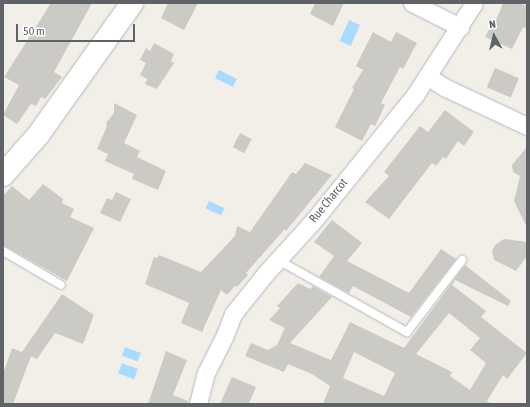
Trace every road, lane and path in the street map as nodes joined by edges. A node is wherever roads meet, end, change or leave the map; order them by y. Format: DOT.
graph roads {
  1 [pos="132,3"];
  2 [pos="412,3"];
  3 [pos="474,3"];
  4 [pos="460,27"];
  5 [pos="427,76"];
  6 [pos="527,126"];
  7 [pos="3,175"];
  8 [pos="3,251"];
  9 [pos="278,260"];
  10 [pos="462,260"];
  11 [pos="61,285"];
  12 [pos="198,404"];
  1 -- 7 [label="main road"];
  2 -- 4 [label="street"];
  3 -- 4 [label="street, Rue Charcot"];
  4 -- 5 [label="street, Rue Charcot"];
  5 -- 6 [label="street"];
  5 -- 9 [label="street, Rue Charcot"];
  8 -- 11 [label="lane"];
  9 -- 10 [label="lane"];
  9 -- 12 [label="street, Rue Charcot"];
}
